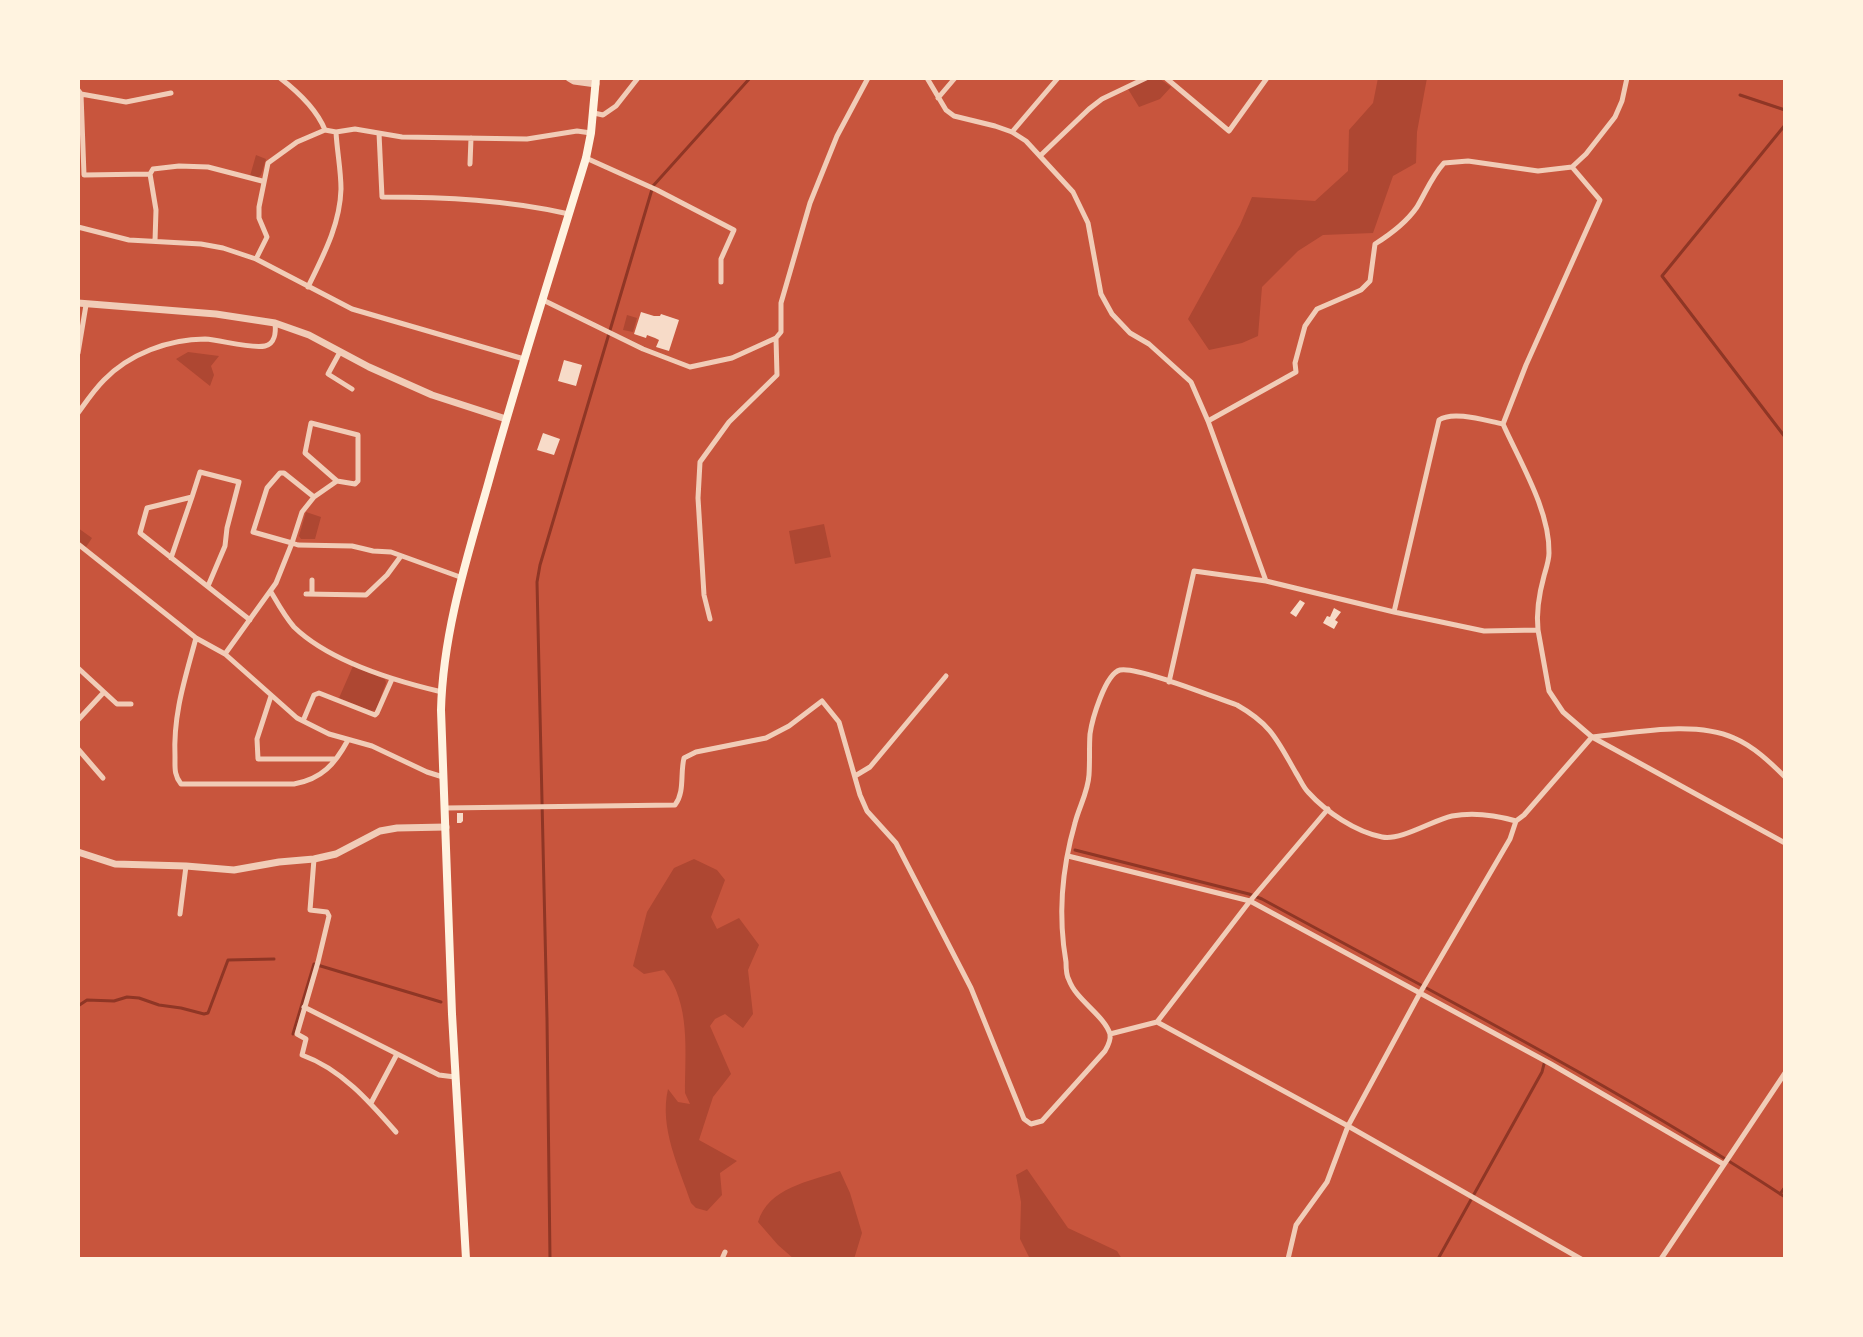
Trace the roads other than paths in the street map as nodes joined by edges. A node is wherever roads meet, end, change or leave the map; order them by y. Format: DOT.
graph roads {
  1 [pos="280,78"];
  2 [pos="569,78"];
  3 [pos="638,78"];
  4 [pos="868,78"];
  5 [pos="927,78"];
  6 [pos="955,78"];
  7 [pos="1058,78"];
  8 [pos="1146,78"];
  9 [pos="1166,78"];
  10 [pos="1267,78"];
  11 [pos="1627,78"];
  12 [pos="596,81"];
  13 [pos="79,92"];
  14 [pos="171,93"];
  15 [pos="938,98"];
  16 [pos="594,113"];
  17 [pos="325,130"];
  18 [pos="336,132"];
  19 [pos="1012,132"];
  20 [pos="379,133"];
  21 [pos="591,133"];
  22 [pos="471,138"];
  23 [pos="80,145"];
  24 [pos="1041,156"];
  25 [pos="586,158"];
  26 [pos="470,164"];
  27 [pos="1572,167"];
  28 [pos="150,174"];
  29 [pos="262,181"];
  30 [pos="569,214"];
  31 [pos="78,227"];
  32 [pos="155,241"];
  33 [pos="256,259"];
  34 [pos="721,282"];
  35 [pos="308,287"];
  36 [pos="543,300"];
  37 [pos="82,304"];
  38 [pos="275,323"];
  39 [pos="776,338"];
  40 [pos="340,352"];
  41 [pos="78,353"];
  42 [pos="524,359"];
  43 [pos="352,389"];
  44 [pos="78,413"];
  45 [pos="506,419"];
  46 [pos="1208,421"];
  47 [pos="1503,424"];
  48 [pos="337,481"];
  49 [pos="192,497"];
  50 [pos="314,497"];
  51 [pos="292,543"];
  52 [pos="78,544"];
  53 [pos="401,556"];
  54 [pos="171,558"];
  55 [pos="460,577"];
  56 [pos="312,580"];
  57 [pos="1266,581"];
  58 [pos="208,586"];
  59 [pos="271,592"];
  60 [pos="1394,612"];
  61 [pos="710,619"];
  62 [pos="250,620"];
  63 [pos="1538,630"];
  64 [pos="196,638"];
  65 [pos="225,654"];
  66 [pos="78,668"];
  67 [pos="946,676"];
  68 [pos="392,679"];
  69 [pos="1169,682"];
  70 [pos="104,692"];
  71 [pos="442,692"];
  72 [pos="271,696"];
  73 [pos="131,704"];
  74 [pos="78,720"];
  75 [pos="303,721"];
  76 [pos="1592,737"];
  77 [pos="348,740"];
  78 [pos="78,749"];
  79 [pos="335,759"];
  80 [pos="855,776"];
  81 [pos="103,777"];
  82 [pos="443,777"];
  83 [pos="1785,777"];
  84 [pos="445,808"];
  85 [pos="1328,809"];
  86 [pos="1516,821"];
  87 [pos="446,827"];
  88 [pos="1785,843"];
  89 [pos="78,852"];
  90 [pos="1068,856"];
  91 [pos="314,859"];
  92 [pos="186,866"];
  93 [pos="1250,901"];
  94 [pos="180,914"];
  95 [pos="1420,993"];
  96 [pos="304,1007"];
  97 [pos="1157,1022"];
  98 [pos="1110,1034"];
  99 [pos="397,1054"];
  100 [pos="1785,1073"];
  101 [pos="455,1077"];
  102 [pos="371,1103"];
  103 [pos="1348,1126"];
  104 [pos="396,1132"];
  105 [pos="1723,1164"];
  106 [pos="725,1252"];
  107 [pos="466,1259"];
  108 [pos="722,1259"];
  109 [pos="1288,1259"];
  110 [pos="1581,1259"];
  111 [pos="1661,1259"];
  1 -- 17 [label="street"];
  2 -- 12 [label="street"];
  3 -- 16 [label="street"];
  4 -- 39 [label="street"];
  5 -- 15 [label="street"];
  6 -- 15 [label="street"];
  7 -- 19 [label="street"];
  8 -- 24 [label="street"];
  9 -- 10 [label="street"];
  11 -- 27 [label="street"];
  12 -- 16 [label="main road"];
  13 -- 14 [label="street"];
  13 -- 23 [label="street"];
  15 -- 19 [label="street"];
  16 -- 21 [label="main road"];
  17 -- 18 [label="street"];
  17 -- 29 [label="street"];
  18 -- 20 [label="street"];
  18 -- 35 [label="street"];
  19 -- 24 [label="street"];
  20 -- 22 [label="street"];
  20 -- 30 [label="street"];
  21 -- 22 [label="street"];
  21 -- 25 [label="main road"];
  22 -- 26 [label="street"];
  23 -- 28 [label="street"];
  24 -- 46 [label="street"];
  25 -- 30 [label="main road"];
  25 -- 34 [label="street"];
  27 -- 46 [label="street"];
  27 -- 47 [label="street"];
  28 -- 29 [label="street"];
  28 -- 32 [label="street"];
  29 -- 33 [label="street"];
  30 -- 36 [label="main road"];
  31 -- 32 [label="street"];
  32 -- 33 [label="street"];
  33 -- 35 [label="street"];
  35 -- 42 [label="street"];
  36 -- 39 [label="street"];
  36 -- 42 [label="main road"];
  37 -- 38 [label="street"];
  37 -- 41 [label="street"];
  38 -- 40 [label="street"];
  38 -- 44 [label="street"];
  39 -- 61 [label="street"];
  40 -- 43 [label="street"];
  40 -- 45 [label="street"];
  42 -- 45 [label="main road"];
  45 -- 55 [label="main road"];
  46 -- 57 [label="street"];
  47 -- 60 [label="street"];
  47 -- 63 [label="street"];
  48 -- 48 [label="street"];
  48 -- 50 [label="street"];
  49 -- 54 [label="street"];
  49 -- 54 [label="street"];
  49 -- 58 [label="street"];
  50 -- 51 [label="street"];
  50 -- 51 [label="street"];
  51 -- 53 [label="street"];
  51 -- 59 [label="street"];
  52 -- 64 [label="street"];
  53 -- 55 [label="street"];
  53 -- 56 [label="street"];
  54 -- 58 [label="street"];
  55 -- 71 [label="main road"];
  57 -- 60 [label="street"];
  57 -- 69 [label="street"];
  58 -- 62 [label="street"];
  59 -- 62 [label="street"];
  59 -- 68 [label="street"];
  60 -- 63 [label="street"];
  62 -- 65 [label="street"];
  63 -- 76 [label="street"];
  64 -- 65 [label="street"];
  64 -- 79 [label="street"];
  65 -- 72 [label="street"];
  66 -- 70 [label="street"];
  67 -- 80 [label="street"];
  68 -- 71 [label="street"];
  68 -- 75 [label="street"];
  69 -- 85 [label="street"];
  69 -- 90 [label="street"];
  70 -- 73 [label="street"];
  70 -- 74 [label="street"];
  71 -- 82 [label="main road"];
  72 -- 75 [label="street"];
  72 -- 79 [label="street"];
  75 -- 77 [label="street"];
  76 -- 83 [label="street"];
  76 -- 86 [label="street"];
  76 -- 88 [label="street"];
  77 -- 79 [label="street"];
  77 -- 82 [label="street"];
  78 -- 81 [label="street"];
  80 -- 84 [label="street"];
  80 -- 98 [label="street"];
  82 -- 84 [label="main road"];
  84 -- 87 [label="main road"];
  85 -- 86 [label="street"];
  85 -- 93 [label="street"];
  86 -- 95 [label="street"];
  87 -- 91 [label="street"];
  87 -- 101 [label="main road"];
  89 -- 92 [label="street"];
  90 -- 93 [label="street"];
  90 -- 98 [label="street"];
  91 -- 92 [label="street"];
  91 -- 96 [label="street"];
  92 -- 94 [label="street"];
  93 -- 95 [label="street"];
  93 -- 97 [label="street"];
  95 -- 103 [label="street"];
  95 -- 105 [label="street"];
  96 -- 99 [label="street"];
  96 -- 102 [label="street"];
  97 -- 98 [label="street"];
  97 -- 103 [label="street"];
  99 -- 101 [label="street"];
  99 -- 102 [label="street"];
  100 -- 105 [label="street"];
  101 -- 107 [label="main road"];
  102 -- 104 [label="street"];
  103 -- 109 [label="street"];
  103 -- 110 [label="street"];
  105 -- 111 [label="street"];
  106 -- 108 [label="street"];
}
